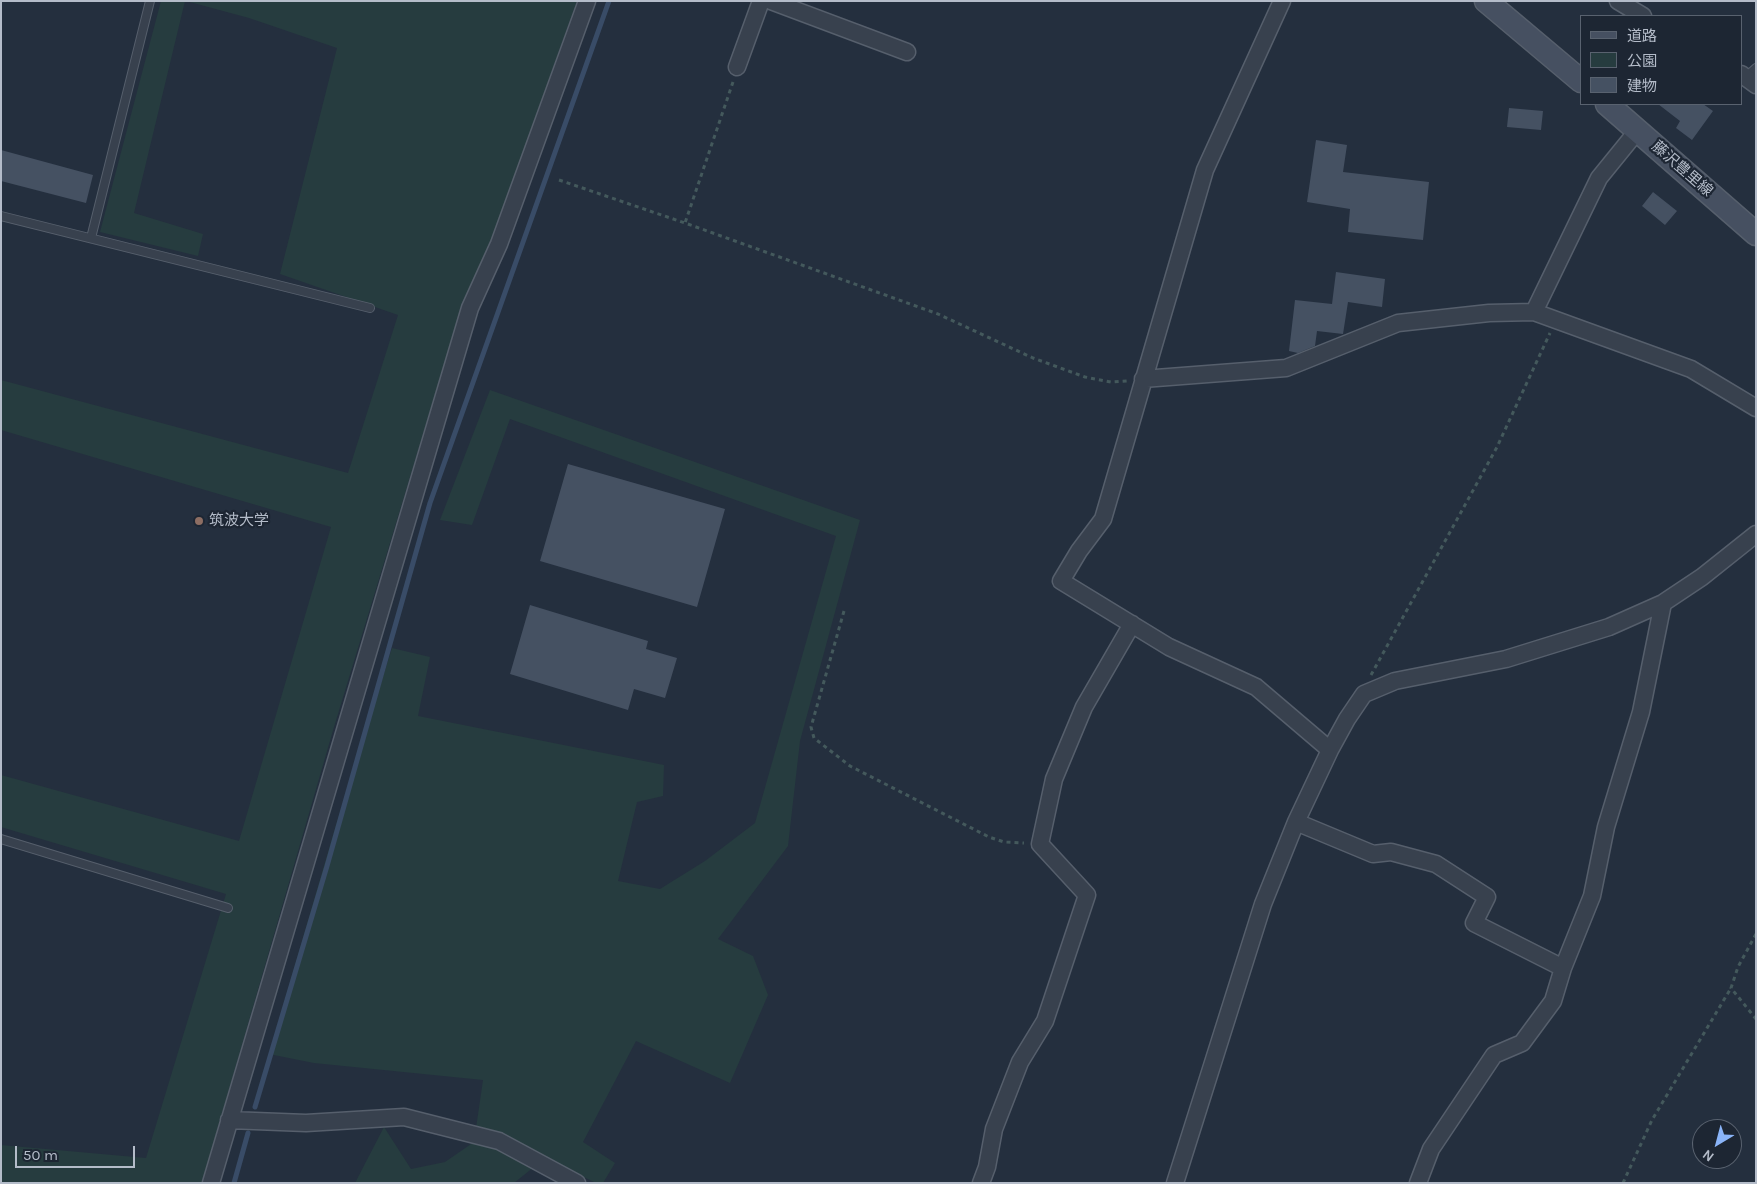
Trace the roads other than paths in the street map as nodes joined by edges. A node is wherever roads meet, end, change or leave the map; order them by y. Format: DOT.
graph roads {
  1 [pos="150,1"];
  2 [pos="587,1"];
  3 [pos="762,1"];
  4 [pos="771,1"];
  5 [pos="1282,1"];
  6 [pos="1486,1"];
  7 [pos="1618,1"];
  8 [pos="1641,15"];
  9 [pos="907,52"];
  10 [pos="738,67"];
  11 [pos="1580,80"];
  12 [pos="1608,105"];
  13 [pos="1638,130"];
  14 [pos="1,216"];
  15 [pos="1756,234"];
  16 [pos="91,238"];
  17 [pos="370,308"];
  18 [pos="1534,312"];
  19 [pos="1142,379"];
  20 [pos="1756,408"];
  21 [pos="1756,534"];
  22 [pos="1663,603"];
  23 [pos="1132,624"];
  24 [pos="1330,750"];
  25 [pos="1296,822"];
  26 [pos="1,838"];
  27 [pos="228,908"];
  28 [pos="1563,968"];
  29 [pos="229,1120"];
  30 [pos="211,1183"];
  31 [pos="576,1183"];
  32 [pos="981,1183"];
  33 [pos="1175,1183"];
  34 [pos="1418,1183"];
  1 -- 16 [label="lane"];
  2 -- 29 [label="street"];
  3 -- 10 [label="street"];
  4 -- 9 [label="street"];
  5 -- 19 [label="street"];
  6 -- 11 [label="main road"];
  7 -- 8 [label="street"];
  12 -- 13 [label="main road, 藤沢豊里線"];
  13 -- 15 [label="main road, 藤沢豊里線"];
  13 -- 18 [label="street"];
  14 -- 16 [label="lane"];
  16 -- 17 [label="lane"];
  18 -- 19 [label="street"];
  18 -- 20 [label="street"];
  19 -- 23 [label="street"];
  21 -- 22 [label="street"];
  22 -- 24 [label="street"];
  22 -- 28 [label="street"];
  23 -- 24 [label="street"];
  23 -- 32 [label="street"];
  24 -- 25 [label="street"];
  25 -- 28 [label="street"];
  25 -- 33 [label="street"];
  26 -- 27 [label="lane"];
  28 -- 34 [label="street"];
  29 -- 30 [label="street"];
  29 -- 31 [label="street"];
}
